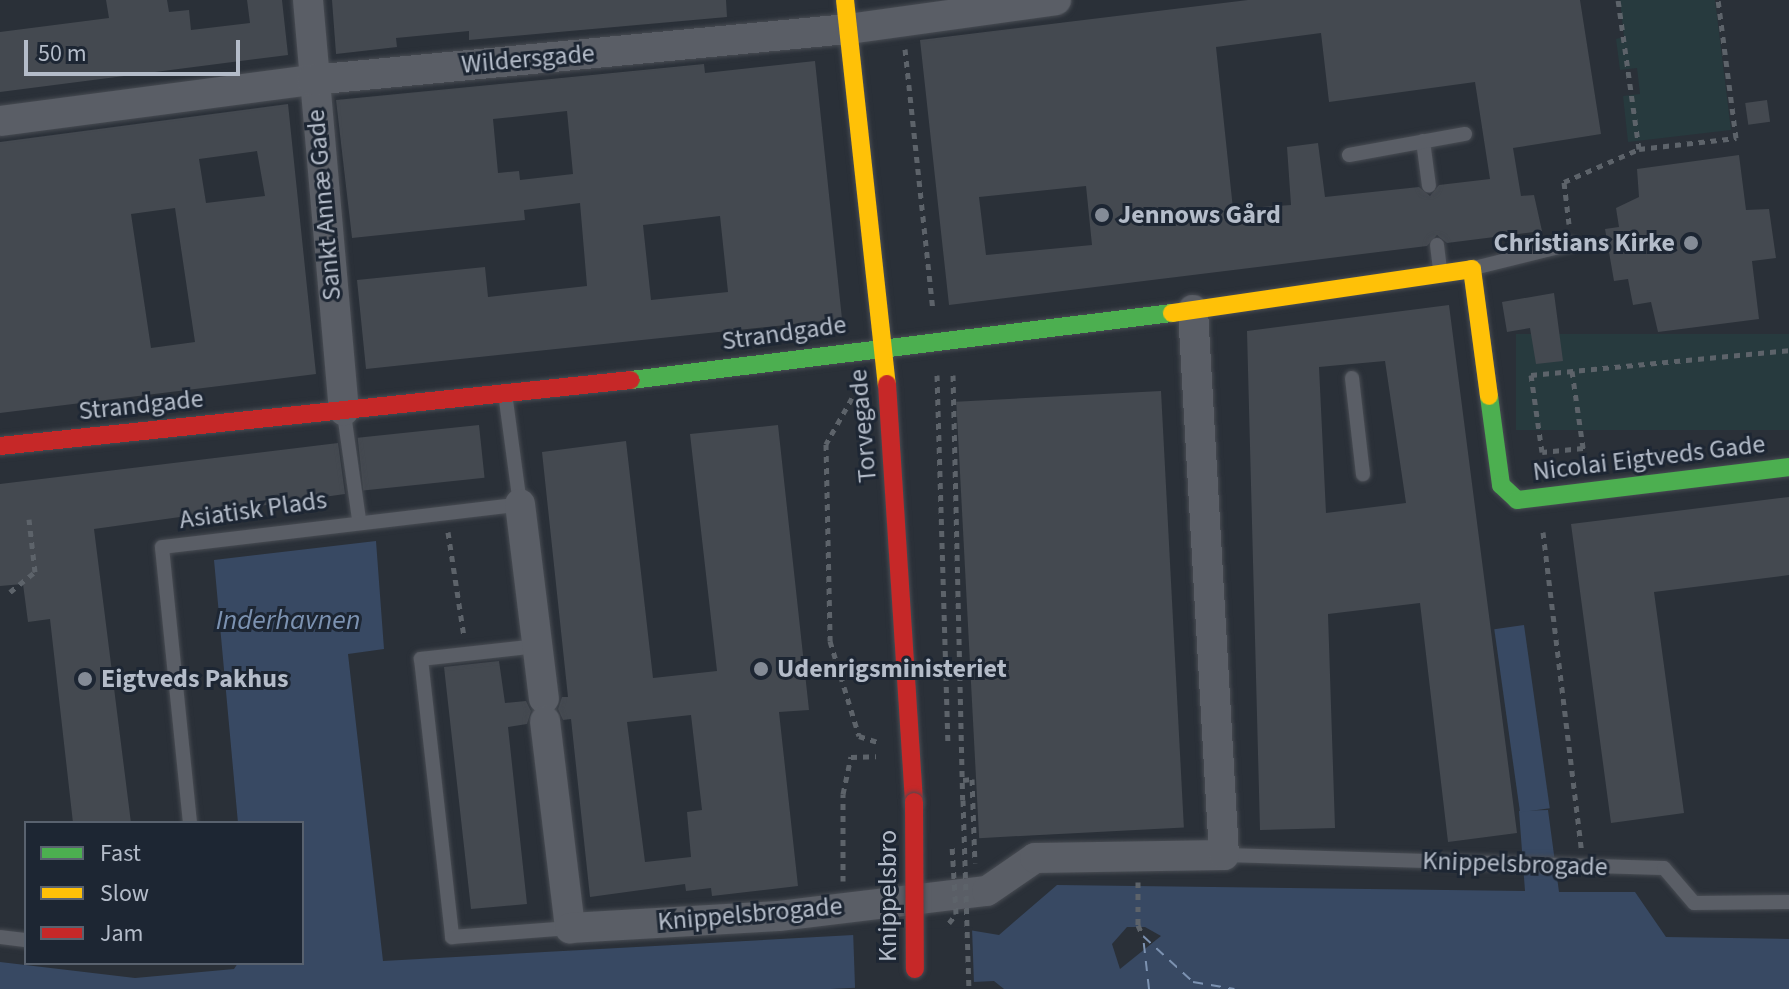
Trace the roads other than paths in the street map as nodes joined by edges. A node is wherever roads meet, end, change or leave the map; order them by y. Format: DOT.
graph roads {
  1 [pos="308,0"];
  2 [pos="1056,0"];
  3 [pos="847,14"];
  4 [pos="312,80"];
  5 [pos="0,121"];
  6 [pos="1465,134"];
  7 [pos="1423,141"];
  8 [pos="1349,155"];
  9 [pos="1429,186"];
  10 [pos="1571,244"];
  11 [pos="1437,245"];
  12 [pos="1472,269"];
  13 [pos="1440,273"];
  14 [pos="1193,310"];
  15 [pos="882,346"];
  16 [pos="1352,378"];
  17 [pos="506,396"];
  18 [pos="344,410"];
  19 [pos="0,446"];
  20 [pos="1789,467"];
  21 [pos="1363,474"];
  22 [pos="520,504"];
  23 [pos="359,520"];
  24 [pos="537,646"];
  25 [pos="914,802"];
  26 [pos="190,821"];
  27 [pos="1224,855"];
  28 [pos="1789,902"];
  29 [pos="570,928"];
  30 [pos="0,937"];
  31 [pos="24,940"];
  32 [pos="915,989"];
  1 -- 4 [label="street, Sankt Annæ Gade"];
  2 -- 3 [label="street, Wildersgade"];
  3 -- 4 [label="street, Wildersgade"];
  3 -- 15 [label="street, Torvegade"];
  4 -- 5 [label="street, Wildersgade"];
  4 -- 18 [label="street, Sankt Annæ Gade"];
  6 -- 7 [label="lane"];
  7 -- 8 [label="lane"];
  7 -- 9 [label="lane"];
  10 -- 12 [label="lane, Strandgade"];
  11 -- 13 [label="lane"];
  12 -- 13 [label="street, Strandgade"];
  12 -- 20 [label="street, Nicolai Eigtveds Gade"];
  13 -- 14 [label="street, Strandgade"];
  14 -- 15 [label="street, Strandgade"];
  14 -- 27 [label="street"];
  15 -- 17 [label="street, Strandgade"];
  15 -- 25 [label="street, Torvegade"];
  16 -- 21 [label="lane"];
  17 -- 18 [label="street, Strandgade"];
  17 -- 22 [label="lane"];
  18 -- 19 [label="street, Strandgade"];
  18 -- 23 [label="lane"];
  22 -- 23 [label="lane, Asiatisk Plads"];
  22 -- 24 [label="street"];
  23 -- 26 [label="lane, Asiatisk Plads"];
  24 -- 29 [label="street"];
  24 -- 29 [label="lane"];
  25 -- 32 [label="street, Knippelsbro, bridge"];
  27 -- 28 [label="lane, Knippelsbrogade"];
  27 -- 29 [label="street, Knippelsbrogade"];
  30 -- 31 [label="lane"];
}
